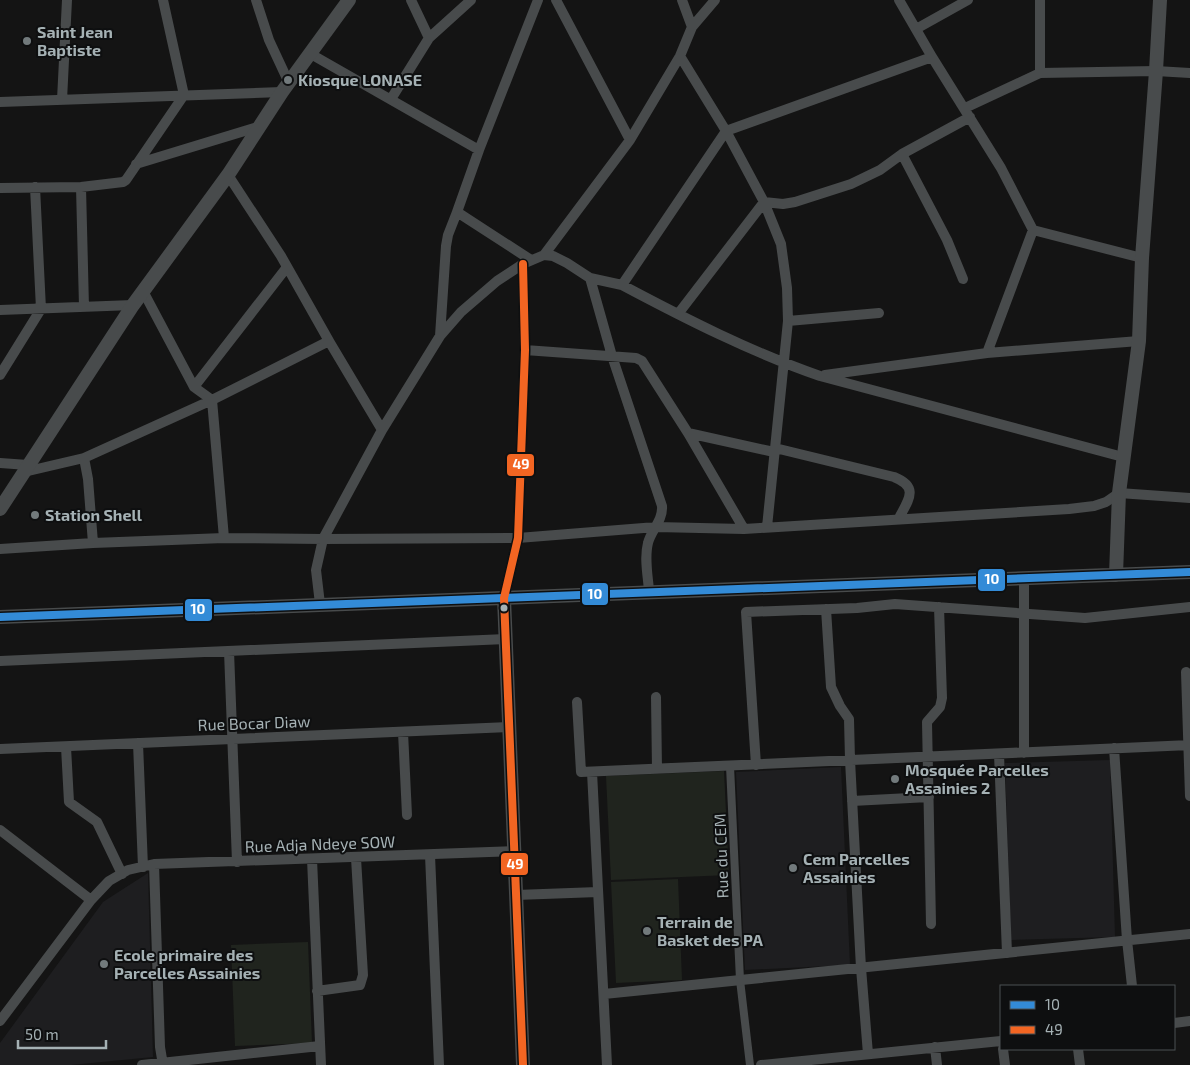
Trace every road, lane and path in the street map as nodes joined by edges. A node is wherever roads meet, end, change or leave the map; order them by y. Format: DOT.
graph roads {
  1 [pos="67,0"];
  2 [pos="163,0"];
  3 [pos="256,0"];
  4 [pos="349,0"];
  5 [pos="411,0"];
  6 [pos="471,0"];
  7 [pos="538,0"];
  8 [pos="556,0"];
  9 [pos="682,0"];
  10 [pos="715,0"];
  11 [pos="899,0"];
  12 [pos="968,0"];
  13 [pos="1040,0"];
  14 [pos="1160,0"];
  15 [pos="692,27"];
  16 [pos="916,29"];
  17 [pos="429,38"];
  18 [pos="309,53"];
  19 [pos="680,56"];
  20 [pos="932,57"];
  21 [pos="1156,71"];
  22 [pos="1040,73"];
  23 [pos="1190,73"];
  24 [pos="286,88"];
  25 [pos="184,95"];
  26 [pos="62,100"];
  27 [pos="390,100"];
  28 [pos="0,102"];
  29 [pos="967,112"];
  30 [pos="260,126"];
  31 [pos="726,131"];
  32 [pos="630,140"];
  33 [pos="479,150"];
  34 [pos="902,154"];
  35 [pos="136,164"];
  36 [pos="228,175"];
  37 [pos="81,186"];
  38 [pos="36,187"];
  39 [pos="0,188"];
  40 [pos="764,202"];
  41 [pos="457,212"];
  42 [pos="1033,230"];
  43 [pos="544,256"];
  44 [pos="1142,258"];
  45 [pos="527,262"];
  46 [pos="287,267"];
  47 [pos="590,278"];
  48 [pos="962,279"];
  49 [pos="622,286"];
  50 [pos="143,290"];
  51 [pos="133,305"];
  52 [pos="84,307"];
  53 [pos="41,308"];
  54 [pos="0,310"];
  55 [pos="879,313"];
  56 [pos="678,314"];
  57 [pos="788,322"];
  58 [pos="440,336"];
  59 [pos="329,341"];
  60 [pos="1139,341"];
  61 [pos="525,350"];
  62 [pos="987,353"];
  63 [pos="612,356"];
  64 [pos="784,363"];
  65 [pos="0,375"];
  66 [pos="820,376"];
  67 [pos="194,387"];
  68 [pos="212,400"];
  69 [pos="382,430"];
  70 [pos="688,433"];
  71 [pos="775,450"];
  72 [pos="1123,457"];
  73 [pos="84,458"];
  74 [pos="0,463"];
  75 [pos="26,469"];
  76 [pos="1119,493"];
  77 [pos="1190,498"];
  78 [pos="0,510"];
  79 [pos="900,518"];
  80 [pos="656,527"];
  81 [pos="767,527"];
  82 [pos="744,529"];
  83 [pos="224,538"];
  84 [pos="518,538"];
  85 [pos="323,539"];
  86 [pos="93,543"];
  87 [pos="0,550"];
  88 [pos="1190,572"];
  89 [pos="1116,575"];
  90 [pos="1024,577"];
  91 [pos="648,591"];
  92 [pos="504,598"];
  93 [pos="320,604"];
  94 [pos="939,607"];
  95 [pos="1190,607"];
  96 [pos="826,609"];
  97 [pos="1024,614"];
  98 [pos="0,617"];
  99 [pos="506,638"];
  100 [pos="228,651"];
  101 [pos="0,661"];
  102 [pos="1186,672"];
  103 [pos="656,697"];
  104 [pos="577,702"];
  105 [pos="509,727"];
  106 [pos="403,732"];
  107 [pos="232,739"];
  108 [pos="138,744"];
  109 [pos="1189,745"];
  110 [pos="66,746"];
  111 [pos="1114,748"];
  112 [pos="0,750"];
  113 [pos="1024,752"];
  114 [pos="998,754"];
  115 [pos="928,757"];
  116 [pos="850,760"];
  117 [pos="756,764"];
  118 [pos="730,766"];
  119 [pos="657,769"];
  120 [pos="592,772"];
  121 [pos="1190,796"];
  122 [pos="929,798"];
  123 [pos="852,801"];
  124 [pos="407,815"];
  125 [pos="0,830"];
  126 [pos="514,852"];
  127 [pos="430,855"];
  128 [pos="356,858"];
  129 [pos="312,859"];
  130 [pos="237,862"];
  131 [pos="154,864"];
  132 [pos="143,867"];
  133 [pos="125,872"];
  134 [pos="598,892"];
  135 [pos="516,895"];
  136 [pos="91,900"];
  137 [pos="931,924"];
  138 [pos="1190,934"];
  139 [pos="1127,940"];
  140 [pos="1007,952"];
  141 [pos="861,968"];
  142 [pos="740,980"];
  143 [pos="1132,985"];
  144 [pos="317,991"];
  145 [pos="604,994"];
  146 [pos="1190,1021"];
  147 [pos="0,1022"];
  148 [pos="1175,1023"];
  149 [pos="1000,1040"];
  150 [pos="320,1046"];
  151 [pos="935,1047"];
  152 [pos="1003,1050"];
  153 [pos="1078,1050"];
  154 [pos="868,1054"];
  155 [pos="163,1064"];
  156 [pos="142,1065"];
  157 [pos="320,1065"];
  158 [pos="439,1065"];
  159 [pos="523,1065"];
  160 [pos="607,1065"];
  161 [pos="750,1065"];
  162 [pos="761,1065"];
  163 [pos="937,1065"];
  164 [pos="1005,1065"];
  165 [pos="1080,1065"];
  1 -- 26 [label="street"];
  2 -- 25 [label="street"];
  3 -- 24 [label="street"];
  4 -- 18 [label="street"];
  5 -- 17 [label="street"];
  6 -- 17 [label="street"];
  7 -- 33 [label="street"];
  8 -- 32 [label="street"];
  9 -- 15 [label="street"];
  10 -- 15 [label="street"];
  11 -- 16 [label="street"];
  12 -- 16 [label="street"];
  13 -- 22 [label="street"];
  14 -- 21 [label="street"];
  15 -- 19 [label="street"];
  16 -- 20 [label="street"];
  17 -- 27 [label="street"];
  18 -- 24 [label="street"];
  18 -- 27 [label="street"];
  19 -- 31 [label="street"];
  19 -- 32 [label="street"];
  20 -- 29 [label="street"];
  20 -- 31 [label="street"];
  21 -- 22 [label="street"];
  21 -- 23 [label="street"];
  21 -- 44 [label="street"];
  22 -- 29 [label="street"];
  24 -- 25 [label="street"];
  24 -- 30 [label="street"];
  25 -- 26 [label="street"];
  25 -- 35 [label="street"];
  26 -- 28 [label="street"];
  27 -- 33 [label="street"];
  29 -- 34 [label="street"];
  29 -- 42 [label="street"];
  30 -- 35 [label="street"];
  30 -- 36 [label="street"];
  31 -- 40 [label="street"];
  31 -- 49 [label="street"];
  32 -- 43 [label="street"];
  33 -- 41 [label="street"];
  34 -- 40 [label="street"];
  34 -- 48 [label="street"];
  35 -- 37 [label="street"];
  36 -- 46 [label="street"];
  36 -- 50 [label="street"];
  37 -- 38 [label="street"];
  37 -- 52 [label="street"];
  38 -- 39 [label="street"];
  38 -- 53 [label="street"];
  40 -- 56 [label="street"];
  40 -- 57 [label="street"];
  41 -- 45 [label="street"];
  41 -- 58 [label="street"];
  42 -- 44 [label="street"];
  42 -- 62 [label="street"];
  43 -- 45 [label="street"];
  43 -- 47 [label="street"];
  44 -- 60 [label="street"];
  45 -- 58 [label="street"];
  45 -- 61 [label="street"];
  46 -- 59 [label="street"];
  46 -- 67 [label="street"];
  47 -- 49 [label="street"];
  47 -- 63 [label="street"];
  49 -- 56 [label="street"];
  50 -- 51 [label="street"];
  50 -- 67 [label="street"];
  51 -- 52 [label="street"];
  51 -- 75 [label="street"];
  52 -- 53 [label="street"];
  53 -- 54 [label="street"];
  53 -- 65 [label="street"];
  55 -- 57 [label="street"];
  56 -- 64 [label="street"];
  57 -- 64 [label="street"];
  58 -- 69 [label="street"];
  59 -- 68 [label="street"];
  59 -- 69 [label="street"];
  60 -- 62 [label="street"];
  60 -- 72 [label="street"];
  61 -- 63 [label="street"];
  61 -- 84 [label="street"];
  62 -- 66 [label="street"];
  63 -- 70 [label="street"];
  63 -- 80 [label="street"];
  64 -- 66 [label="street"];
  64 -- 71 [label="street"];
  66 -- 72 [label="street"];
  67 -- 68 [label="street"];
  68 -- 73 [label="street"];
  68 -- 83 [label="street"];
  69 -- 85 [label="street"];
  70 -- 71 [label="street"];
  70 -- 82 [label="street"];
  71 -- 79 [label="street"];
  71 -- 81 [label="street"];
  72 -- 76 [label="street"];
  73 -- 75 [label="street"];
  73 -- 86 [label="street"];
  74 -- 75 [label="street"];
  75 -- 78 [label="street"];
  76 -- 77 [label="street"];
  76 -- 79 [label="street"];
  76 -- 89 [label="street"];
  79 -- 81 [label="street"];
  80 -- 82 [label="street"];
  80 -- 84 [label="street"];
  80 -- 91 [label="street"];
  81 -- 82 [label="street"];
  83 -- 85 [label="street"];
  83 -- 86 [label="street"];
  84 -- 85 [label="street"];
  84 -- 92 [label="street"];
  85 -- 93 [label="street"];
  86 -- 87 [label="street"];
  88 -- 89 [label="street"];
  89 -- 90 [label="street"];
  90 -- 91 [label="street"];
  90 -- 97 [label="street"];
  91 -- 92 [label="street"];
  92 -- 93 [label="street"];
  92 -- 99 [label="street"];
  93 -- 98 [label="street"];
  94 -- 96 [label="street"];
  94 -- 97 [label="street"];
  94 -- 115 [label="street"];
  95 -- 97 [label="street"];
  96 -- 116 [label="street"];
  96 -- 117 [label="street"];
  97 -- 113 [label="street"];
  99 -- 100 [label="street"];
  99 -- 105 [label="street"];
  100 -- 101 [label="street"];
  100 -- 107 [label="street"];
  102 -- 109 [label="street"];
  103 -- 119 [label="street"];
  104 -- 120 [label="street"];
  105 -- 106 [label="street, Rue Bocar Diaw"];
  105 -- 126 [label="street"];
  106 -- 107 [label="street, Rue Bocar Diaw"];
  106 -- 124 [label="street"];
  107 -- 108 [label="street, Rue Bocar Diaw"];
  107 -- 130 [label="street"];
  108 -- 110 [label="street, Rue Bocar Diaw"];
  108 -- 132 [label="street"];
  109 -- 111 [label="street"];
  109 -- 121 [label="street"];
  110 -- 112 [label="street, Rue Bocar Diaw"];
  110 -- 133 [label="street"];
  111 -- 113 [label="street"];
  111 -- 139 [label="street"];
  113 -- 114 [label="street"];
  114 -- 115 [label="street"];
  114 -- 140 [label="street"];
  115 -- 116 [label="street"];
  115 -- 122 [label="street"];
  116 -- 117 [label="street"];
  116 -- 123 [label="street"];
  117 -- 118 [label="street"];
  118 -- 119 [label="street"];
  118 -- 142 [label="street, Rue du CEM"];
  119 -- 120 [label="street"];
  120 -- 134 [label="street"];
  122 -- 123 [label="street"];
  122 -- 137 [label="street"];
  123 -- 141 [label="street"];
  125 -- 136 [label="street"];
  126 -- 127 [label="street, Rue Adja Ndeye SOW"];
  126 -- 135 [label="street"];
  127 -- 128 [label="street, Rue Adja Ndeye SOW"];
  127 -- 158 [label="street"];
  128 -- 129 [label="street, Rue Adja Ndeye SOW"];
  128 -- 144 [label="street"];
  129 -- 130 [label="street, Rue Adja Ndeye SOW"];
  129 -- 144 [label="street"];
  130 -- 131 [label="street, Rue Adja Ndeye SOW"];
  131 -- 132 [label="street, Rue Adja Ndeye SOW"];
  131 -- 155 [label="street"];
  132 -- 133 [label="street, Rue Adja Ndeye SOW"];
  133 -- 136 [label="street"];
  134 -- 135 [label="street"];
  134 -- 145 [label="street"];
  135 -- 159 [label="street"];
  136 -- 147 [label="street"];
  138 -- 139 [label="street"];
  139 -- 140 [label="street"];
  139 -- 143 [label="street"];
  140 -- 141 [label="street"];
  141 -- 142 [label="street"];
  141 -- 154 [label="street"];
  142 -- 145 [label="street"];
  142 -- 161 [label="street, Rue du CEM"];
  144 -- 150 [label="street"];
  145 -- 160 [label="street"];
  146 -- 148 [label="street"];
  149 -- 151 [label="street"];
  150 -- 155 [label="street"];
  150 -- 157 [label="street"];
  151 -- 154 [label="street"];
  151 -- 163 [label="street"];
  152 -- 164 [label="street"];
  153 -- 165 [label="street"];
  154 -- 162 [label="street"];
  155 -- 156 [label="street"];
}
